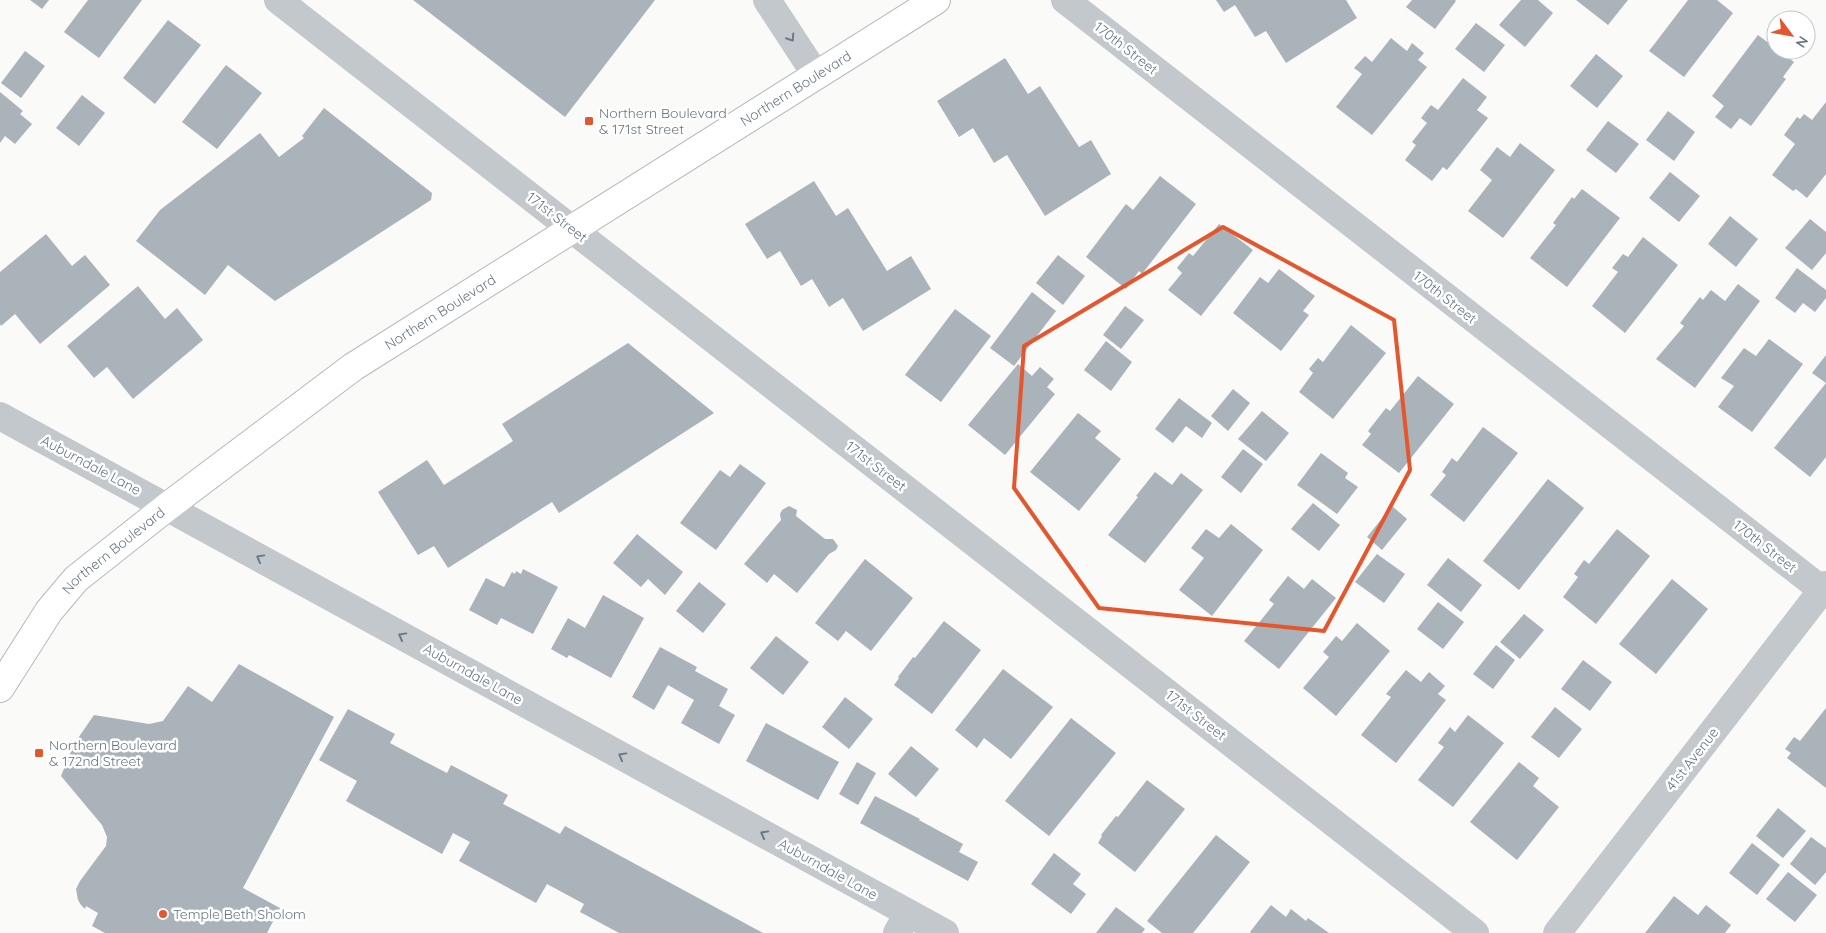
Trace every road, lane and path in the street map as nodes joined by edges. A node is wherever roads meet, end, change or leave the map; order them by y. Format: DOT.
graph roads {
  1 [pos="278,0"];
  2 [pos="768,0"];
  3 [pos="936,0"];
  4 [pos="1065,0"];
  5 [pos="816,76"];
  6 [pos="572,229"];
  7 [pos="0,416"];
  8 [pos="167,506"];
  9 [pos="1825,590"];
  10 [pos="0,688"];
  11 [pos="902,923"];
  12 [pos="945,933"];
  13 [pos="1474,933"];
  14 [pos="1557,933"];
  1 -- 6 [label="street, 171st Street"];
  2 -- 5 [label="street, one-way"];
  3 -- 5 [label="main road, Northern Boulevard"];
  4 -- 9 [label="street, 170th Street"];
  5 -- 6 [label="main road, Northern Boulevard"];
  6 -- 8 [label="main road, Northern Boulevard"];
  6 -- 13 [label="street, 171st Street"];
  7 -- 8 [label="street, Auburndale Lane"];
  8 -- 10 [label="main road, Northern Boulevard"];
  11 -- 8 [label="street, Auburndale Lane, one-way"];
  9 -- 14 [label="street, 41st Avenue"];
  11 -- 12 [label="street, Auburndale Lane"];
}
